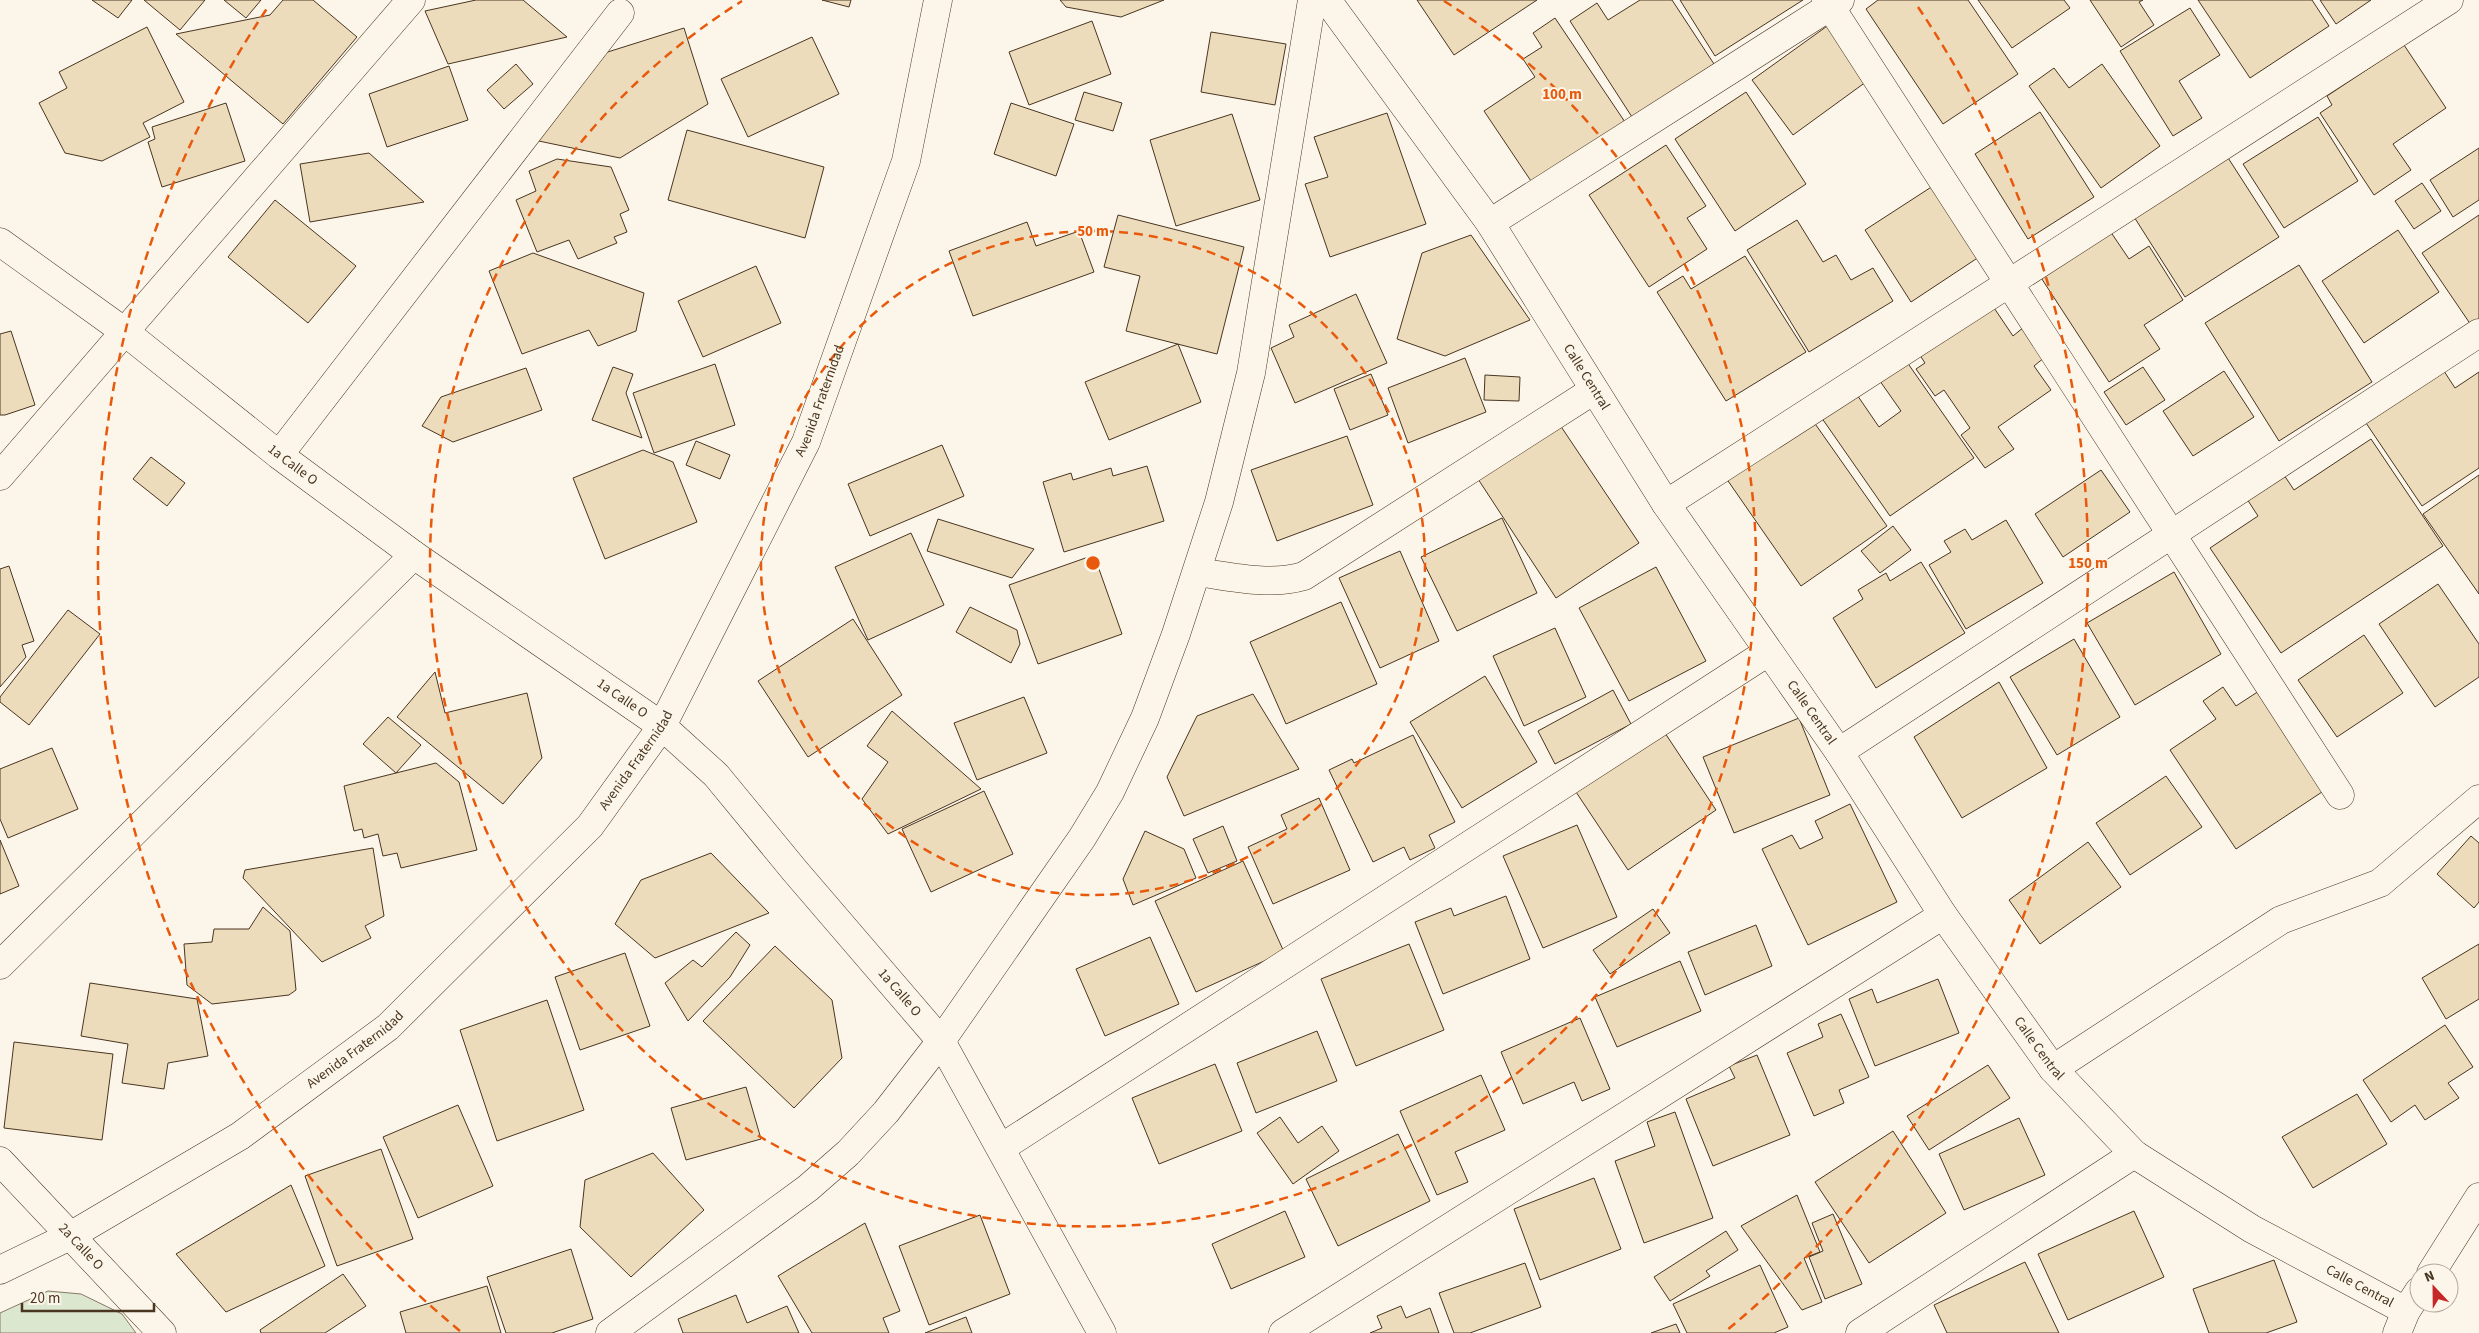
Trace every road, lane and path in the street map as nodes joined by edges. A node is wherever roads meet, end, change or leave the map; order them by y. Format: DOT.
graph roads {
  1 [pos="412,0"];
  2 [pos="938,0"];
  3 [pos="1312,0"];
  4 [pos="1327,0"];
  5 [pos="2449,0"];
  6 [pos="1832,2"];
  7 [pos="620,13"];
  8 [pos="1490,223"];
  9 [pos="0,242"];
  10 [pos="2009,283"];
  11 [pos="126,332"];
  12 [pos="2479,333"];
  13 [pos="1594,390"];
  14 [pos="279,455"];
  15 [pos="0,476"];
  16 [pos="1666,504"];
  17 [pos="2172,534"];
  18 [pos="414,555"];
  19 [pos="1197,572"];
  20 [pos="1768,652"];
  21 [pos="662,726"];
  22 [pos="1838,752"];
  23 [pos="2340,795"];
  24 [pos="2479,799"];
  25 [pos="1943,915"];
  26 [pos="0,965"];
  27 [pos="941,1041"];
  28 [pos="2053,1069"];
  29 [pos="1001,1148"];
  30 [pos="2134,1154"];
  31 [pos="0,1161"];
  32 [pos="2479,1197"];
  33 [pos="70,1236"];
  34 [pos="2436,1263"];
  35 [pos="0,1270"];
  36 [pos="2407,1312"];
  37 [pos="162,1333"];
  38 [pos="610,1333"];
  39 [pos="1102,1333"];
  40 [pos="1282,1333"];
  41 [pos="1860,1333"];
  1 -- 11 [label="street"];
  2 -- 21 [label="street, Avenida Fraternidad"];
  3 -- 19 [label="street"];
  4 -- 8 [label="street, Calle Central"];
  5 -- 10 [label="street"];
  6 -- 8 [label="street"];
  6 -- 10 [label="street"];
  7 -- 14 [label="street"];
  8 -- 13 [label="street, Calle Central"];
  9 -- 11 [label="street, 1a Calle O"];
  10 -- 16 [label="street"];
  10 -- 17 [label="street"];
  11 -- 14 [label="street, 1a Calle O"];
  11 -- 15 [label="street"];
  12 -- 17 [label="street"];
  13 -- 16 [label="street, Calle Central"];
  13 -- 19 [label="street"];
  14 -- 18 [label="street, 1a Calle O"];
  16 -- 20 [label="street, Calle Central"];
  17 -- 22 [label="street"];
  17 -- 23 [label="street"];
  18 -- 21 [label="street, 1a Calle O"];
  18 -- 26 [label="street"];
  19 -- 27 [label="street"];
  20 -- 22 [label="street, Calle Central"];
  20 -- 29 [label="street"];
  21 -- 27 [label="street, 1a Calle O"];
  21 -- 33 [label="street, Avenida Fraternidad"];
  22 -- 25 [label="street, Calle Central"];
  24 -- 28 [label="street"];
  25 -- 28 [label="street, Calle Central"];
  25 -- 40 [label="street"];
  27 -- 29 [label="street, 1a Calle O"];
  27 -- 38 [label="street"];
  28 -- 30 [label="street, Calle Central"];
  29 -- 39 [label="street, 1a Calle O"];
  30 -- 36 [label="street, Calle Central"];
  30 -- 41 [label="street"];
  31 -- 33 [label="street, 2a Calle O"];
  32 -- 34 [label="street"];
  33 -- 35 [label="street, Avenida Fraternidad"];
  33 -- 37 [label="street, 2a Calle O"];
}
